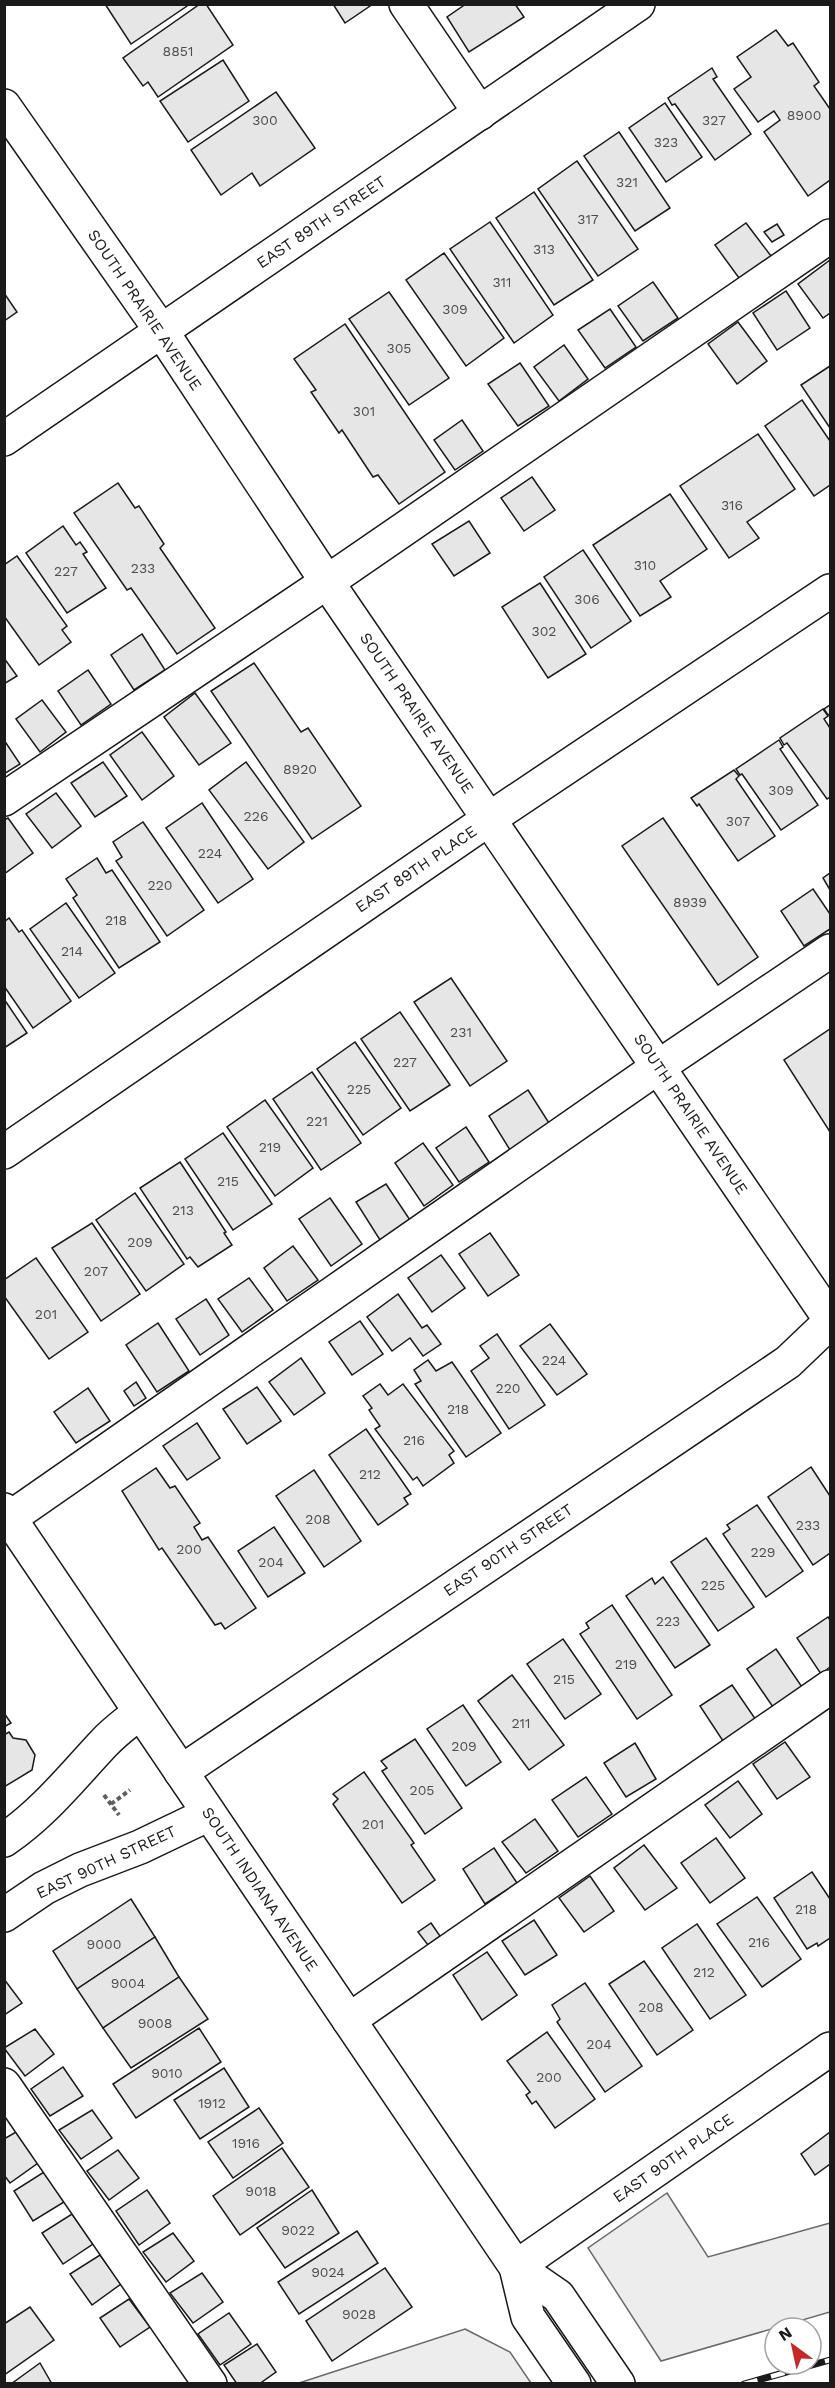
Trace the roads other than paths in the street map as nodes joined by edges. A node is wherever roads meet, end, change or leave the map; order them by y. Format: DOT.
graph roads {
  1 [pos="406,4"];
  2 [pos="638,4"];
  3 [pos="4,106"];
  4 [pos="480,113"];
  5 [pos="831,236"];
  6 [pos="162,332"];
  7 [pos="4,439"];
  8 [pos="327,582"];
  9 [pos="831,591"];
  10 [pos="4,799"];
  11 [pos="489,819"];
  12 [pos="831,951"];
  13 [pos="658,1067"];
  14 [pos="4,1152"];
  15 [pos="831,1321"];
  16 [pos="7,1514"];
  17 [pos="831,1687"];
  18 [pos="140,1712"];
  19 [pos="181,1772"];
  20 [pos="209,1814"];
  21 [pos="4,1840"];
  22 [pos="4,1915"];
  23 [pos="349,2020"];
  24 [pos="831,2049"];
  25 [pos="4,2085"];
  26 [pos="516,2267"];
  27 [pos="210,2384"];
  28 [pos="574,2384"];
  29 [pos="618,2384"];
  1 -- 4 [label="street"];
  2 -- 4 [label="street, EAST 89TH STREET"];
  3 -- 6 [label="street, SOUTH PRAIRIE AVENUE"];
  4 -- 6 [label="street, EAST 89TH STREET"];
  5 -- 8 [label="street"];
  6 -- 7 [label="street, EAST 89TH STREET"];
  6 -- 8 [label="street, SOUTH PRAIRIE AVENUE"];
  8 -- 10 [label="street"];
  8 -- 11 [label="street, SOUTH PRAIRIE AVENUE"];
  9 -- 11 [label="street, EAST 89TH PLACE"];
  11 -- 13 [label="street, SOUTH PRAIRIE AVENUE"];
  11 -- 14 [label="street, EAST 89TH PLACE"];
  12 -- 13 [label="street"];
  13 -- 15 [label="street, SOUTH PRAIRIE AVENUE"];
  13 -- 16 [label="street"];
  15 -- 19 [label="street, EAST 90TH STREET"];
  16 -- 18 [label="street, SOUTH INDIANA AVENUE"];
  17 -- 23 [label="street"];
  18 -- 19 [label="street, SOUTH INDIANA AVENUE"];
  18 -- 21 [label="street"];
  19 -- 20 [label="street, SOUTH INDIANA AVENUE"];
  20 -- 22 [label="street, EAST 90TH STREET"];
  20 -- 23 [label="street, SOUTH INDIANA AVENUE"];
  23 -- 26 [label="street, SOUTH INDIANA AVENUE"];
  24 -- 26 [label="street, EAST 90TH PLACE"];
  25 -- 27 [label="street"];
  26 -- 28 [label="street, SOUTH INDIANA AVENUE"];
  26 -- 29 [label="street, SOUTH INDIANA AVENUE"];
}
